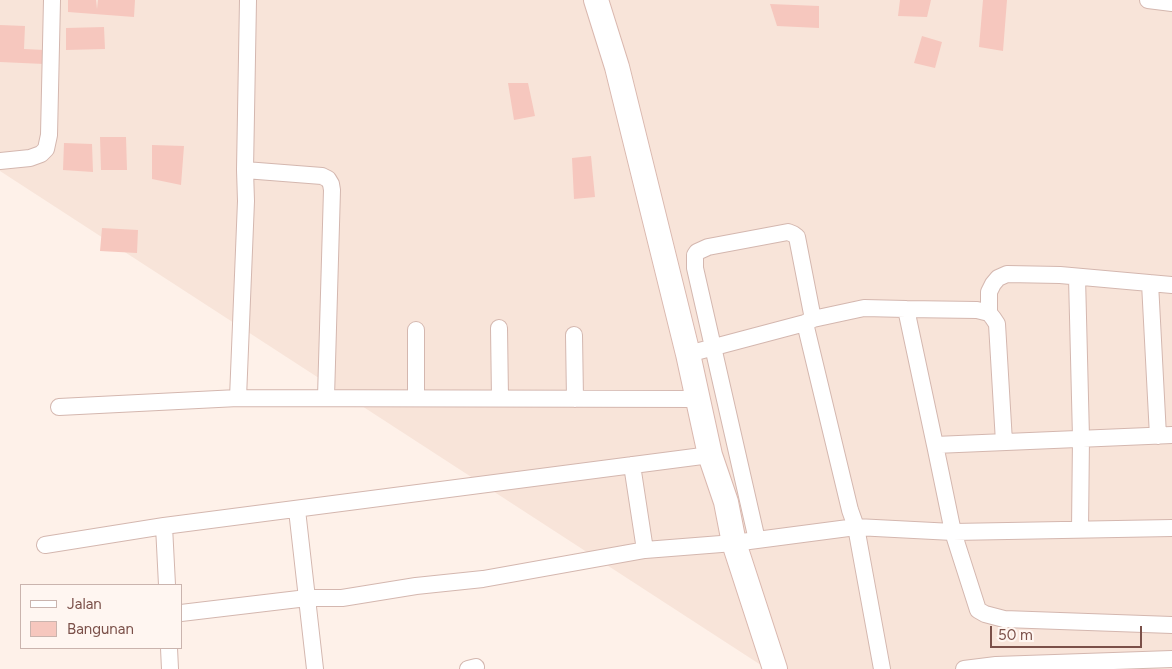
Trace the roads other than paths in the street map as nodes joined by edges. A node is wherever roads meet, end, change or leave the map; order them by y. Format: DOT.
graph roads {
  1 [pos="52,0"];
  2 [pos="248,0"];
  3 [pos="596,0"];
  4 [pos="1148,0"];
  5 [pos="1172,3"];
  6 [pos="0,161"];
  7 [pos="245,170"];
  8 [pos="1077,277"];
  9 [pos="1150,283"];
  10 [pos="1172,285"];
  11 [pos="906,309"];
  12 [pos="989,313"];
  13 [pos="809,321"];
  14 [pos="499,328"];
  15 [pos="416,330"];
  16 [pos="574,335"];
  17 [pos="713,348"];
  18 [pos="688,354"];
  19 [pos="326,397"];
  20 [pos="238,398"];
  21 [pos="416,398"];
  22 [pos="500,398"];
  23 [pos="575,399"];
  24 [pos="698,399"];
  25 [pos="59,407"];
  26 [pos="1165,436"];
  27 [pos="1081,438"];
  28 [pos="1004,442"];
  29 [pos="935,445"];
  30 [pos="710,455"];
  31 [pos="632,465"];
  32 [pos="297,510"];
  33 [pos="164,526"];
  34 [pos="856,527"];
  35 [pos="1172,528"];
  36 [pos="1080,529"];
  37 [pos="953,532"];
  38 [pos="757,540"];
  39 [pos="734,543"];
  40 [pos="45,545"];
  41 [pos="645,550"];
  42 [pos="167,584"];
  43 [pos="306,598"];
  44 [pos="182,613"];
  45 [pos="1172,625"];
  46 [pos="169,649"];
  47 [pos="1172,659"];
  48 [pos="1151,664"];
  49 [pos="1069,666"];
  50 [pos="996,667"];
  51 [pos="170,669"];
  52 [pos="314,669"];
  53 [pos="774,669"];
  54 [pos="882,669"];
  55 [pos="964,669"];
  1 -- 6 [label="street"];
  2 -- 7 [label="street"];
  3 -- 18 [label="street"];
  4 -- 5 [label="street"];
  7 -- 19 [label="street"];
  7 -- 20 [label="street"];
  8 -- 9 [label="street"];
  8 -- 12 [label="street"];
  8 -- 27 [label="street"];
  9 -- 10 [label="street"];
  9 -- 26 [label="street"];
  11 -- 12 [label="street"];
  11 -- 13 [label="street"];
  11 -- 29 [label="street"];
  12 -- 28 [label="street"];
  13 -- 17 [label="street"];
  13 -- 17 [label="street"];
  13 -- 34 [label="street"];
  14 -- 22 [label="street"];
  15 -- 21 [label="street"];
  16 -- 23 [label="street"];
  17 -- 18 [label="street"];
  17 -- 38 [label="street"];
  18 -- 24 [label="street"];
  19 -- 20 [label="street"];
  19 -- 21 [label="street"];
  20 -- 25 [label="street"];
  21 -- 22 [label="street"];
  22 -- 23 [label="street"];
  23 -- 24 [label="street"];
  24 -- 30 [label="street"];
  26 -- 27 [label="street"];
  27 -- 28 [label="street"];
  27 -- 36 [label="street"];
  28 -- 29 [label="street"];
  29 -- 37 [label="street"];
  30 -- 31 [label="street"];
  30 -- 39 [label="street"];
  31 -- 32 [label="street"];
  31 -- 41 [label="street"];
  32 -- 33 [label="street"];
  32 -- 43 [label="street"];
  33 -- 40 [label="street"];
  33 -- 42 [label="street"];
  34 -- 37 [label="street"];
  34 -- 38 [label="street"];
  34 -- 54 [label="street"];
  35 -- 36 [label="street"];
  36 -- 37 [label="street"];
  37 -- 45 [label="street"];
  38 -- 39 [label="street"];
  39 -- 41 [label="street"];
  39 -- 53 [label="street"];
  41 -- 43 [label="street"];
  43 -- 44 [label="street"];
  43 -- 52 [label="street"];
  46 -- 51 [label="street"];
  47 -- 48 [label="street"];
  48 -- 49 [label="street"];
  49 -- 50 [label="street"];
  50 -- 55 [label="street"];
}
